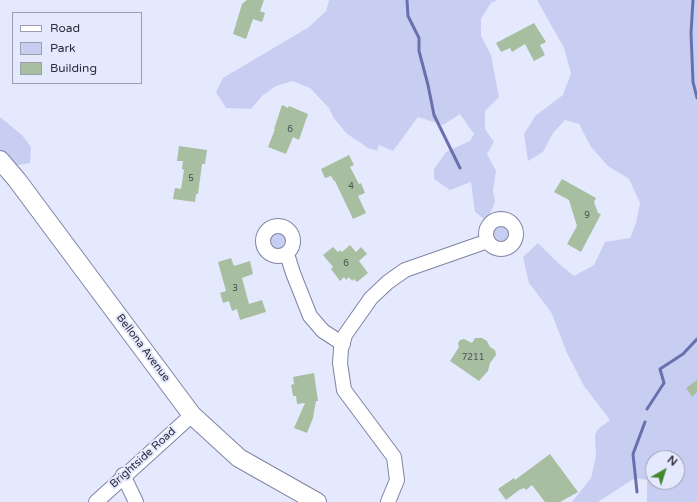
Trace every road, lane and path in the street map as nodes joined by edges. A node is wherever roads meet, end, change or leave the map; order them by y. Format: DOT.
graph roads {
  1 [pos="0,160"];
  2 [pos="488,241"];
  3 [pos="287,254"];
  4 [pos="343,344"];
  5 [pos="192,415"];
  6 [pos="123,476"];
  7 [pos="96,502"];
  8 [pos="136,502"];
  9 [pos="317,502"];
  10 [pos="388,502"];
  1 -- 5 [label="main road, Bellona Avenue"];
  2 -- 4 [label="street"];
  3 -- 4 [label="street"];
  4 -- 10 [label="street"];
  5 -- 6 [label="street, Brightside Road"];
  5 -- 9 [label="main road, Bellona Avenue"];
  6 -- 7 [label="street, Brightside Road"];
  6 -- 8 [label="street"];
}
